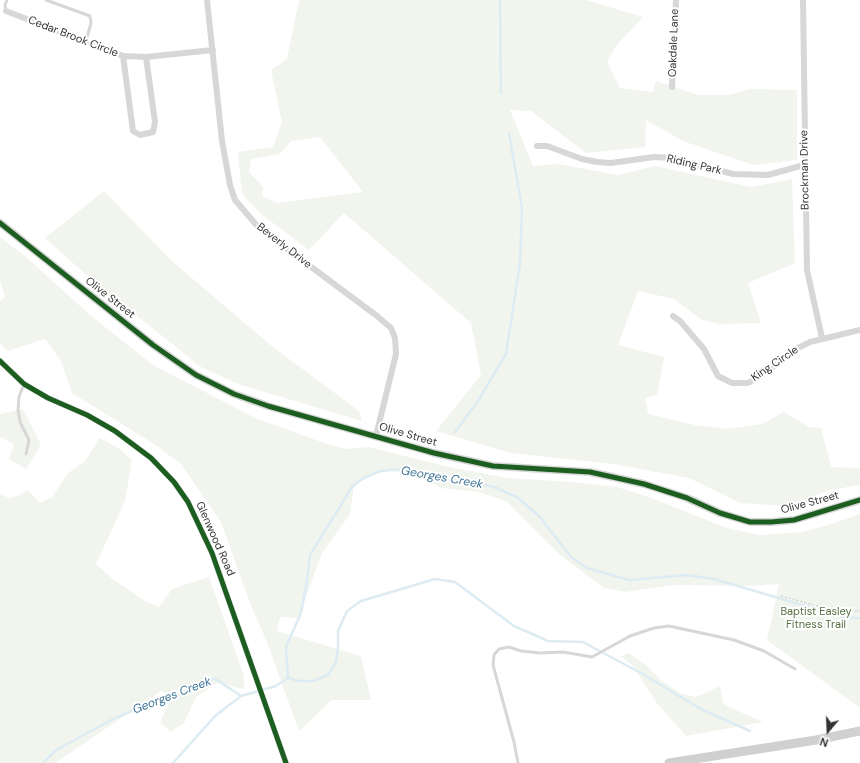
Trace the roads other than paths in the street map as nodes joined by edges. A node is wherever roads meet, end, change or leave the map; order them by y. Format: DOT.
graph roads {
  1 [pos="6,0"];
  2 [pos="46,0"];
  3 [pos="207,0"];
  4 [pos="676,0"];
  5 [pos="803,0"];
  6 [pos="6,11"];
  7 [pos="86,41"];
  8 [pos="213,50"];
  9 [pos="123,56"];
  10 [pos="146,57"];
  11 [pos="672,87"];
  12 [pos="537,146"];
  13 [pos="804,164"];
  14 [pos="0,223"];
  15 [pos="673,316"];
  16 [pos="860,330"];
  17 [pos="822,338"];
  18 [pos="0,361"];
  19 [pos="24,384"];
  20 [pos="376,436"];
  21 [pos="26,454"];
  22 [pos="860,500"];
  23 [pos="795,669"];
  24 [pos="860,731"];
  25 [pos="286,763"];
  26 [pos="518,763"];
  27 [pos="669,763"];
  1 -- 6 [label="lane"];
  2 -- 7 [label="lane"];
  3 -- 8 [label="street, Beverly Drive"];
  4 -- 11 [label="street, Oakdale Lane"];
  5 -- 13 [label="street, Brockman Drive"];
  6 -- 7 [label="street, Cedar Brook Circle"];
  7 -- 9 [label="street, Cedar Brook Circle"];
  8 -- 10 [label="street, Cedar Brook Circle"];
  8 -- 20 [label="street, Beverly Drive"];
  9 -- 10 [label="street, Cedar Brook Circle"];
  9 -- 10 [label="street"];
  12 -- 13 [label="street, Riding Park"];
  13 -- 17 [label="street, Brockman Drive"];
  14 -- 20 [label="street, Olive Street"];
  15 -- 17 [label="street, King Circle"];
  16 -- 17 [label="street, King Circle"];
  18 -- 19 [label="street, Glenwood Road"];
  19 -- 21 [label="lane"];
  19 -- 25 [label="street, Glenwood Road"];
  20 -- 22 [label="street, Olive Street"];
  23 -- 26 [label="lane"];
  24 -- 27 [label="main road"];
}
